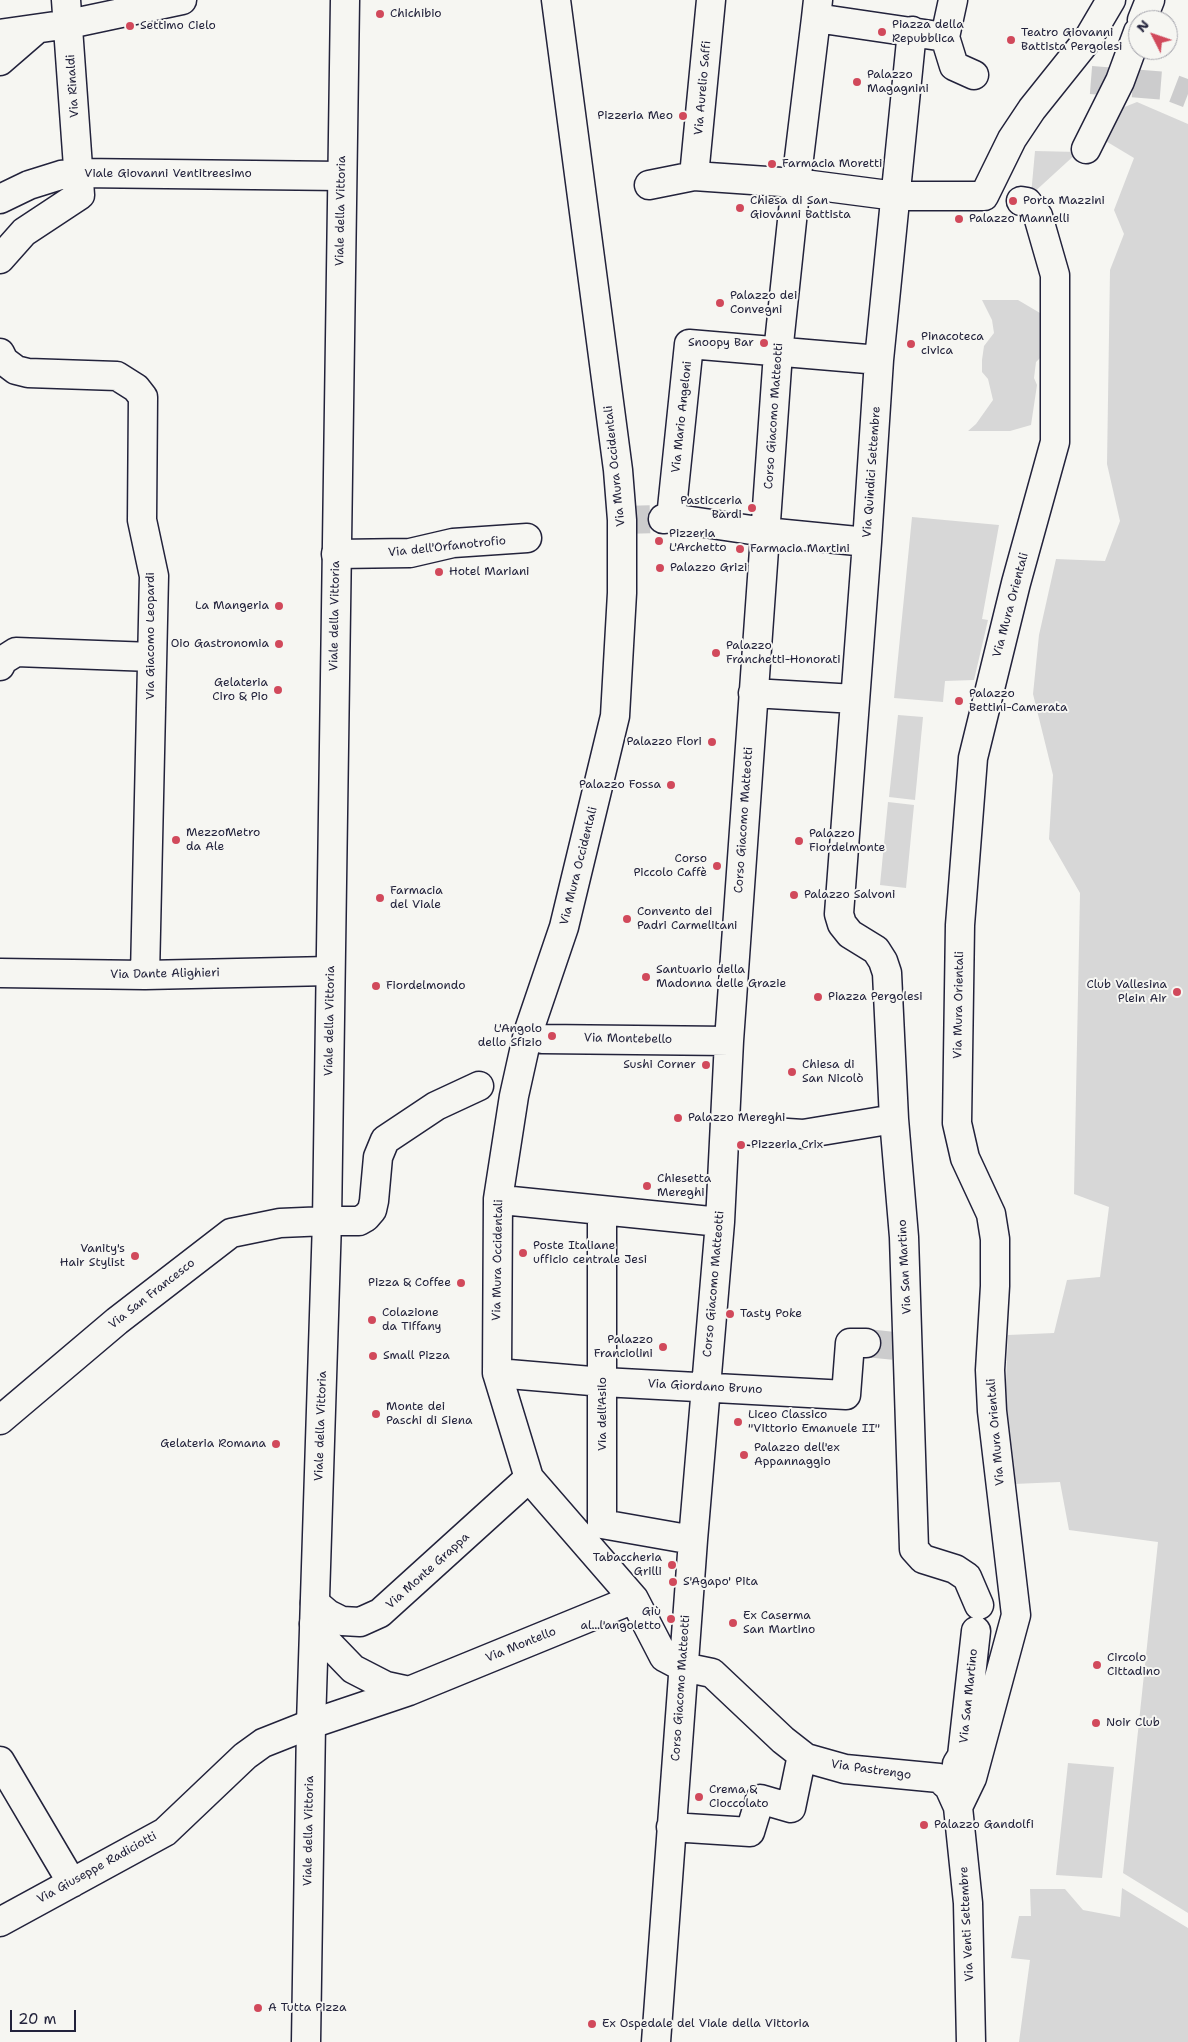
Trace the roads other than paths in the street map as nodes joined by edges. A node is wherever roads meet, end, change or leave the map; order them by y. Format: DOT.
graph roads {
  1 [pos="182,0"];
  2 [pos="345,0"];
  3 [pos="556,0"];
  4 [pos="711,0"];
  5 [pos="953,0"];
  6 [pos="1111,0"];
  7 [pos="817,9"];
  8 [pos="67,12"];
  9 [pos="37,29"];
  10 [pos="912,32"];
  11 [pos="0,34"];
  12 [pos="945,37"];
  13 [pos="1128,59"];
  14 [pos="0,62"];
  15 [pos="974,75"];
  16 [pos="1086,149"];
  17 [pos="341,176"];
  18 [pos="694,176"];
  19 [pos="796,183"];
  20 [pos="80,184"];
  21 [pos="649,185"];
  22 [pos="896,196"];
  23 [pos="0,199"];
  24 [pos="1009,200"];
  25 [pos="0,259"];
  26 [pos="778,353"];
  27 [pos="0,354"];
  28 [pos="879,360"];
  29 [pos="765,532"];
  30 [pos="527,538"];
  31 [pos="867,542"];
  32 [pos="336,554"];
  33 [pos="152,657"];
  34 [pos="0,666"];
  35 [pos="753,693"];
  36 [pos="854,699"];
  37 [pos="839,914"];
  38 [pos="330,972"];
  39 [pos="0,973"];
  40 [pos="145,975"];
  41 [pos="528,1033"];
  42 [pos="729,1040"];
  43 [pos="478,1086"];
  44 [pos="894,1119"];
  45 [pos="724,1129"];
  46 [pos="512,1201"];
  47 [pos="602,1212"];
  48 [pos="327,1221"];
  49 [pos="720,1222"];
  50 [pos="866,1343"];
  51 [pos="497,1373"];
  52 [pos="603,1382"];
  53 [pos="706,1387"];
  54 [pos="0,1420"];
  55 [pos="529,1478"];
  56 [pos="693,1540"];
  57 [pos="634,1598"];
  58 [pos="314,1613"];
  59 [pos="683,1667"];
  60 [pos="408,1691"];
  61 [pos="311,1724"];
  62 [pos="802,1755"];
  63 [pos="0,1761"];
  64 [pos="938,1778"];
  65 [pos="958,1807"];
  66 [pos="671,1827"];
  67 [pos="72,1882"];
  68 [pos="0,1922"];
  69 [pos="306,2042"];
  70 [pos="656,2042"];
  71 [pos="971,2042"];
  1 -- 8 [label="street"];
  2 -- 17 [label="street, Viale della Vittoria"];
  3 -- 41 [label="street, Via Mura Occidentali"];
  4 -- 18 [label="street, Via Aurelio Saffi"];
  5 -- 12 [label="street"];
  6 -- 24 [label="street"];
  7 -- 10 [label="street"];
  7 -- 19 [label="street, Corso Giacomo Matteotti"];
  8 -- 9 [label="street"];
  8 -- 20 [label="street, Via Rinaldi"];
  9 -- 11 [label="street"];
  9 -- 14 [label="street"];
  10 -- 12 [label="street"];
  10 -- 22 [label="street, Via Quindici Settembre"];
  12 -- 15 [label="street"];
  13 -- 16 [label="street"];
  17 -- 20 [label="street, Viale Giovanni Ventitreesimo"];
  17 -- 32 [label="street, Viale della Vittoria"];
  18 -- 19 [label="street"];
  18 -- 21 [label="street"];
  19 -- 22 [label="street"];
  19 -- 26 [label="street, Corso Giacomo Matteotti"];
  20 -- 23 [label="street, Viale Giovanni Ventitreesimo"];
  20 -- 25 [label="street"];
  22 -- 24 [label="street"];
  22 -- 28 [label="street, Via Quindici Settembre"];
  24 -- 65 [label="street, Via Mura Orientali"];
  26 -- 28 [label="street"];
  26 -- 29 [label="street, Corso Giacomo Matteotti"];
  26 -- 29 [label="street, Via Mario Angeloni"];
  27 -- 33 [label="street, Via Giacomo Leopardi"];
  28 -- 31 [label="street, Via Quindici Settembre"];
  29 -- 31 [label="street"];
  29 -- 35 [label="street, Corso Giacomo Matteotti"];
  30 -- 32 [label="street, Via dell'Orfanotrofio"];
  31 -- 36 [label="street, Via Quindici Settembre"];
  32 -- 38 [label="street, Viale della Vittoria"];
  33 -- 34 [label="street"];
  33 -- 40 [label="street, Via Giacomo Leopardi"];
  35 -- 36 [label="street"];
  35 -- 42 [label="street, Corso Giacomo Matteotti"];
  36 -- 37 [label="street, Via Quindici Settembre"];
  37 -- 44 [label="street, Via San Martino"];
  38 -- 40 [label="street, Via Dante Alighieri"];
  38 -- 48 [label="street, Viale della Vittoria"];
  39 -- 40 [label="street, Via Dante Alighieri"];
  41 -- 42 [label="street, Via Montebello"];
  41 -- 51 [label="street, Via Mura Occidentali"];
  42 -- 45 [label="street, Corso Giacomo Matteotti"];
  43 -- 48 [label="street, Via San Francesco"];
  44 -- 45 [label="street"];
  44 -- 64 [label="street, Via San Martino"];
  45 -- 49 [label="street, Corso Giacomo Matteotti"];
  46 -- 47 [label="street"];
  47 -- 49 [label="street"];
  47 -- 52 [label="street, Via dell'Asilo"];
  48 -- 54 [label="street, Via San Francesco"];
  48 -- 58 [label="street, Viale della Vittoria"];
  49 -- 53 [label="street, Corso Giacomo Matteotti"];
  50 -- 53 [label="street, Via Giordano Bruno"];
  51 -- 52 [label="street, Via Giordano Bruno"];
  51 -- 55 [label="street, Via Mura Occidentali"];
  52 -- 53 [label="street, Via Giordano Bruno"];
  52 -- 56 [label="street, Via dell'Asilo"];
  53 -- 56 [label="street, Corso Giacomo Matteotti"];
  55 -- 57 [label="street, Via Mura Occidentali"];
  55 -- 58 [label="street, Via Monte Grappa"];
  56 -- 59 [label="street, Corso Giacomo Matteotti"];
  57 -- 59 [label="street, Via Mura Occidentali"];
  57 -- 60 [label="street, Via Montello"];
  58 -- 60 [label="street"];
  58 -- 61 [label="street, Viale della Vittoria"];
  59 -- 62 [label="street, Via Pastrengo"];
  59 -- 66 [label="street, Corso Giacomo Matteotti"];
  60 -- 61 [label="street, Via Montello"];
  61 -- 67 [label="street, Via Giuseppe Radiciotti"];
  61 -- 69 [label="street, Viale della Vittoria"];
  62 -- 64 [label="street, Via Pastrengo"];
  62 -- 66 [label="street"];
  63 -- 67 [label="street"];
  64 -- 65 [label="street"];
  65 -- 71 [label="street, Via Venti Settembre"];
  66 -- 70 [label="street, Corso Giacomo Matteotti"];
  67 -- 68 [label="street, Via Giuseppe Radiciotti"];
}
